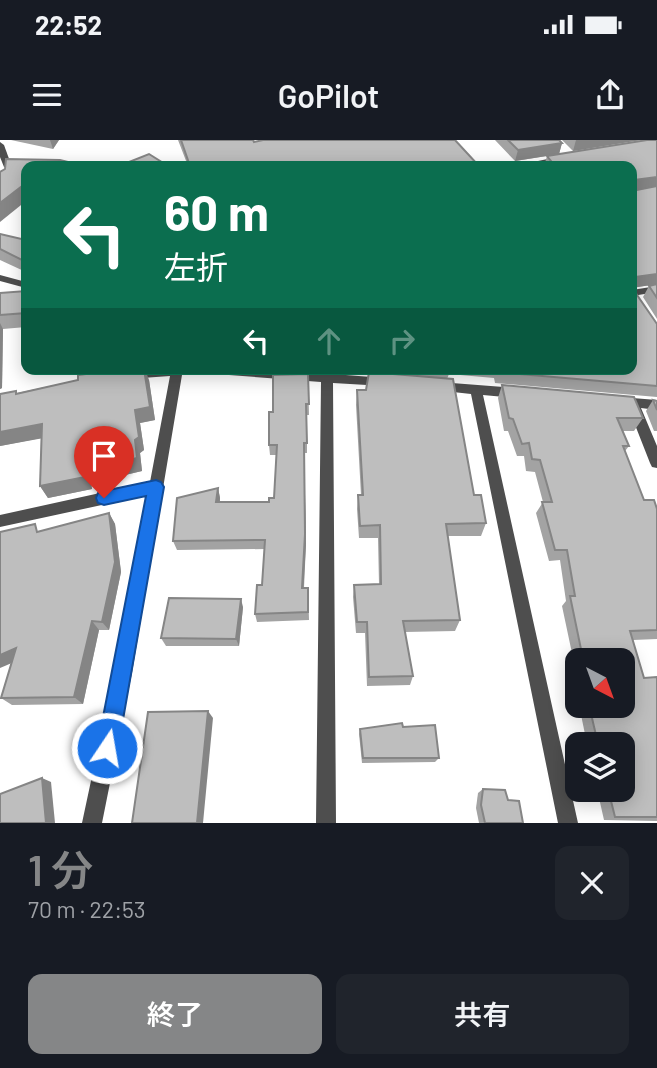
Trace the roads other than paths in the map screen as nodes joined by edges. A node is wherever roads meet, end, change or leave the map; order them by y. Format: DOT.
graph roads {
  1 [pos="1,143"];
  2 [pos="562,149"];
  3 [pos="556,161"];
  4 [pos="19,167"];
  5 [pos="0,278"];
  6 [pos="21,284"];
  7 [pos="657,289"];
  8 [pos="637,296"];
  9 [pos="135,375"];
  10 [pos="176,375"];
  11 [pos="326,375"];
  12 [pos="340,375"];
  13 [pos="114,377"];
  14 [pos="394,383"];
  15 [pos="422,385"];
  16 [pos="476,390"];
  17 [pos="528,394"];
  18 [pos="607,401"];
  19 [pos="633,403"];
  20 [pos="657,405"];
  21 [pos="657,463"];
  22 [pos="156,487"];
  23 [pos="0,521"];
  24 [pos="92,823"];
  25 [pos="326,823"];
  26 [pos="568,823"];
  1 -- 4 [label="street"];
  2 -- 3 [label="street"];
  5 -- 6 [label="street"];
  7 -- 8 [label="street"];
  9 -- 13 [label="street"];
  10 -- 22 [label="street"];
  11 -- 25 [label="street"];
  12 -- 14 [label="street"];
  15 -- 16 [label="street"];
  16 -- 17 [label="street"];
  16 -- 26 [label="street"];
  18 -- 19 [label="street"];
  19 -- 20 [label="street"];
  19 -- 21 [label="street"];
  22 -- 23 [label="street"];
  22 -- 24 [label="street"];
}
